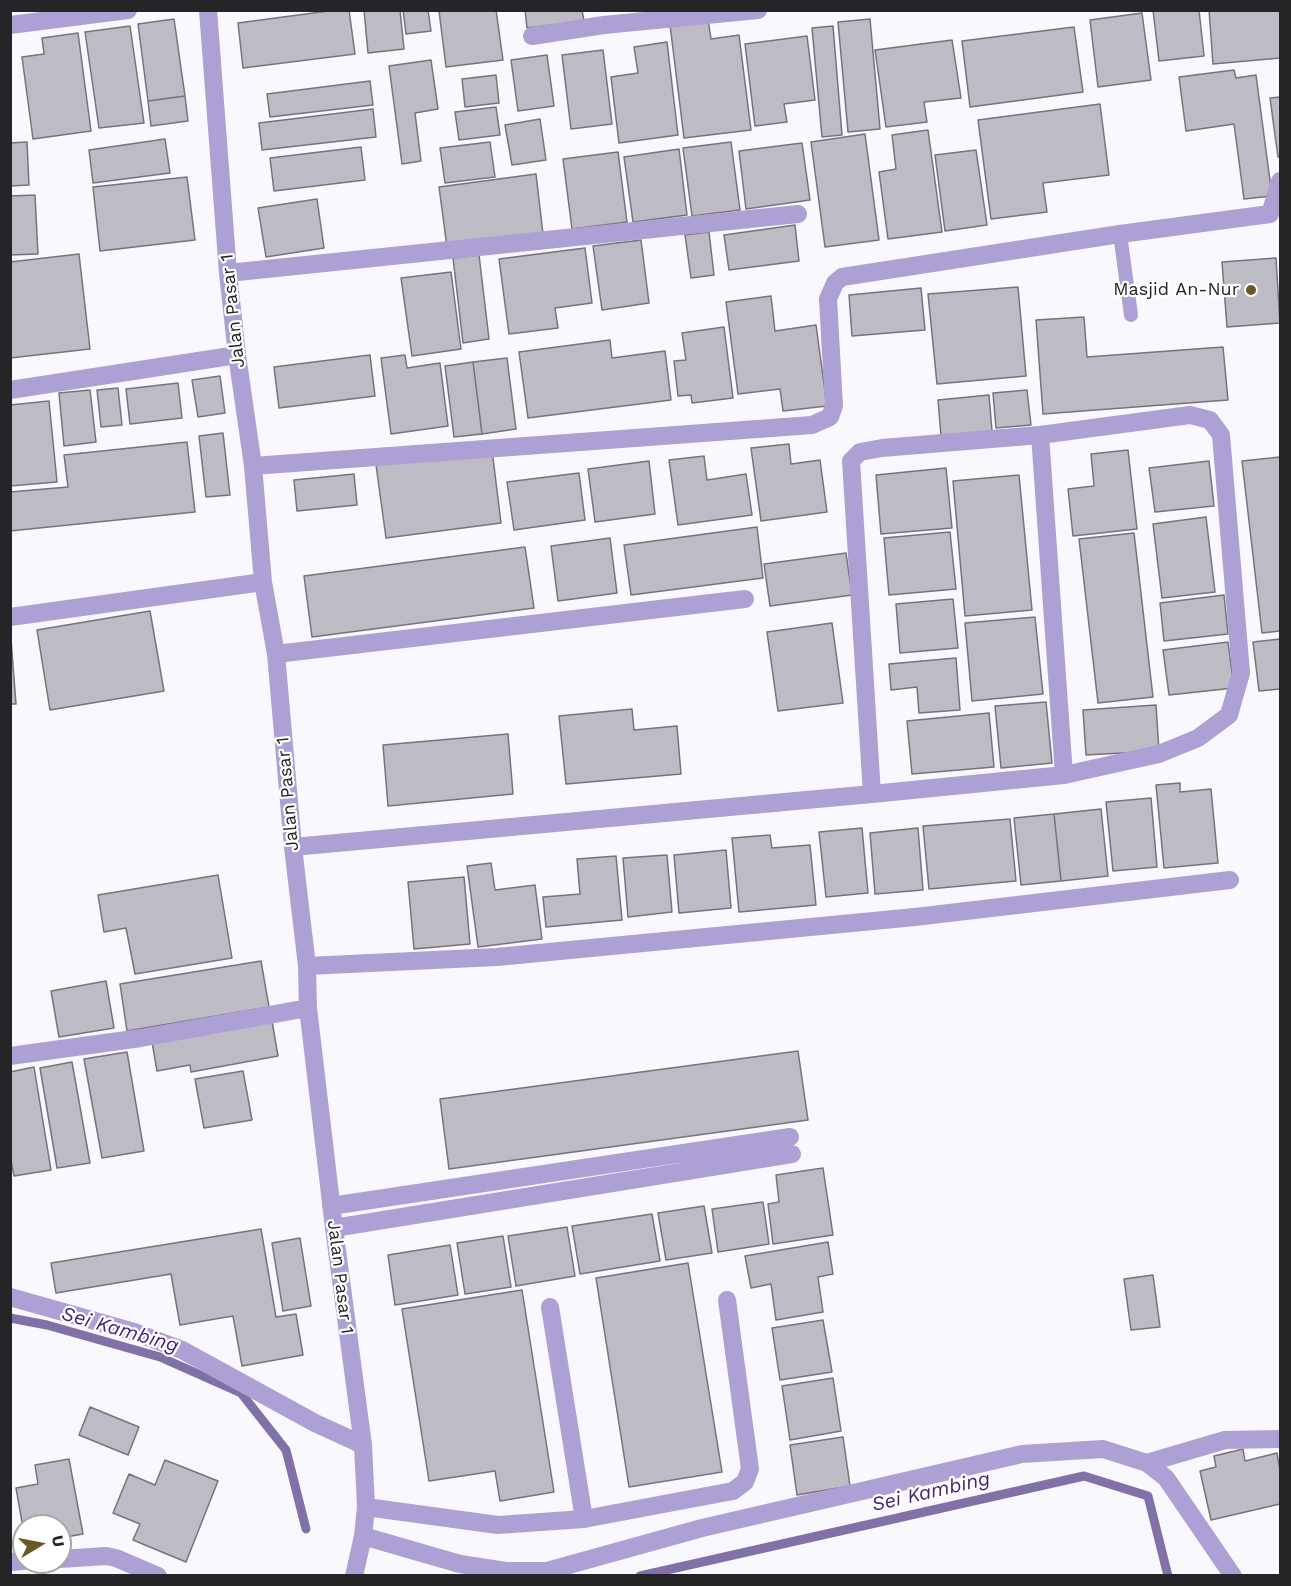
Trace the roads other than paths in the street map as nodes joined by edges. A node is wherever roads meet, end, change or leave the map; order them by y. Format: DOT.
graph roads {
  1 [pos="128,10"];
  2 [pos="208,10"];
  3 [pos="758,10"];
  4 [pos="603,18"];
  5 [pos="10,25"];
  6 [pos="532,36"];
  7 [pos="1281,181"];
  8 [pos="798,214"];
  9 [pos="1120,234"];
  10 [pos="228,273"];
  11 [pos="1131,315"];
  12 [pos="237,354"];
  13 [pos="10,390"];
  14 [pos="1040,435"];
  15 [pos="253,466"];
  16 [pos="263,582"];
  17 [pos="745,599"];
  18 [pos="10,617"];
  19 [pos="276,654"];
  20 [pos="1064,775"];
  21 [pos="872,794"];
  22 [pos="293,847"];
  23 [pos="1230,880"];
  24 [pos="307,966"];
  25 [pos="308,1008"];
  26 [pos="10,1056"];
  27 [pos="332,1206"];
  28 [pos="334,1228"];
  29 [pos="10,1298"];
  30 [pos="727,1300"];
  31 [pos="550,1307"];
  32 [pos="1281,1439"];
  33 [pos="363,1445"];
  34 [pos="1147,1463"];
  35 [pos="366,1507"];
  36 [pos="584,1518"];
  37 [pos="361,1543"];
  38 [pos="72,1558"];
  39 [pos="158,1575"];
  40 [pos="354,1575"];
  41 [pos="1233,1575"];
  1 -- 5 [label="street"];
  2 -- 10 [label="street, Jalan Pasar 1"];
  3 -- 4 [label="street"];
  4 -- 6 [label="street"];
  7 -- 9 [label="street"];
  8 -- 10 [label="street"];
  9 -- 11 [label="lane"];
  9 -- 15 [label="street"];
  10 -- 12 [label="street, Jalan Pasar 1"];
  12 -- 13 [label="street"];
  12 -- 15 [label="street, Jalan Pasar 1"];
  14 -- 20 [label="street"];
  14 -- 20 [label="street"];
  14 -- 21 [label="street"];
  15 -- 16 [label="street, Jalan Pasar 1"];
  16 -- 18 [label="street"];
  16 -- 19 [label="street, Jalan Pasar 1"];
  17 -- 19 [label="street"];
  19 -- 22 [label="street, Jalan Pasar 1"];
  20 -- 21 [label="street"];
  21 -- 22 [label="street"];
  22 -- 24 [label="street, Jalan Pasar 1"];
  23 -- 24 [label="street"];
  24 -- 25 [label="street, Jalan Pasar 1"];
  25 -- 26 [label="street"];
  25 -- 27 [label="street, Jalan Pasar 1"];
  27 -- 28 [label="street, Jalan Pasar 1"];
  27 -- 28 [label="street"];
  28 -- 33 [label="street, Jalan Pasar 1"];
  29 -- 33 [label="street"];
  30 -- 36 [label="street"];
  31 -- 36 [label="street"];
  32 -- 34 [label="street"];
  33 -- 35 [label="street, Jalan Pasar 1"];
  34 -- 37 [label="street"];
  34 -- 41 [label="street"];
  35 -- 36 [label="street"];
  35 -- 37 [label="street, Jalan Pasar 1"];
  37 -- 40 [label="street, Jalan Pasar 1"];
  38 -- 39 [label="street"];
}
